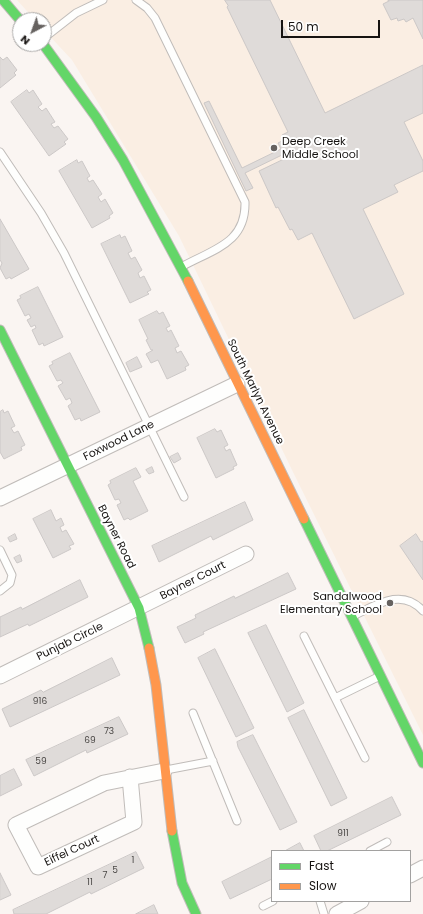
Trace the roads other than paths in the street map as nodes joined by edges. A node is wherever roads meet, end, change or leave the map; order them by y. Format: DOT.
graph roads {
  1 [pos="3,0"];
  2 [pos="103,0"];
  3 [pos="136,0"];
  4 [pos="13,12"];
  5 [pos="52,32"];
  6 [pos="49,52"];
  7 [pos="0,152"];
  8 [pos="181,267"];
  9 [pos="0,330"];
  10 [pos="237,384"];
  11 [pos="150,427"];
  12 [pos="67,466"];
  13 [pos="184,497"];
  14 [pos="0,498"];
  15 [pos="0,550"];
  16 [pos="246,554"];
  17 [pos="0,591"];
  18 [pos="139,608"];
  19 [pos="423,611"];
  20 [pos="350,617"];
  21 [pos="304,636"];
  22 [pos="0,676"];
  23 [pos="381,676"];
  24 [pos="335,698"];
  25 [pos="193,713"];
  26 [pos="365,758"];
  27 [pos="213,761"];
  28 [pos="423,763"];
  29 [pos="164,771"];
  30 [pos="130,777"];
  31 [pos="237,821"];
  32 [pos="386,842"];
  33 [pos="372,850"];
  34 [pos="423,868"];
  35 [pos="411,874"];
  36 [pos="271,902"];
  37 [pos="320,902"];
  38 [pos="359,902"];
  39 [pos="263,906"];
  40 [pos="196,914"];
  41 [pos="324,914"];
  42 [pos="337,914"];
  1 -- 4 [label="street"];
  2 -- 5 [label="lane"];
  3 -- 8 [label="lane"];
  6 -- 8 [label="street, South Marlyn Avenue"];
  7 -- 11 [label="lane"];
  8 -- 10 [label="street, South Marlyn Avenue"];
  9 -- 12 [label="street, Bayner Road"];
  10 -- 11 [label="street, Foxwood Lane"];
  10 -- 20 [label="street, South Marlyn Avenue"];
  11 -- 12 [label="street, Foxwood Lane"];
  11 -- 13 [label="lane"];
  12 -- 14 [label="street, Foxwood Lane"];
  12 -- 18 [label="street, Bayner Road"];
  15 -- 17 [label="lane"];
  16 -- 18 [label="street, Bayner Court"];
  18 -- 22 [label="street, Punjab Circle"];
  18 -- 29 [label="street, Bayner Road"];
  19 -- 20 [label="lane"];
  20 -- 23 [label="street, South Marlyn Avenue"];
  21 -- 24 [label="lane"];
  23 -- 24 [label="lane"];
  23 -- 28 [label="street, South Marlyn Avenue"];
  24 -- 26 [label="lane"];
  25 -- 27 [label="lane"];
  27 -- 29 [label="lane"];
  27 -- 31 [label="lane"];
  29 -- 30 [label="street, Eiffel Court"];
  29 -- 40 [label="street, Bayner Road"];
  30 -- 30 [label="street, Eiffel Court"];
  32 -- 33 [label="lane"];
  34 -- 35 [label="street"];
  36 -- 39 [label="lane"];
  37 -- 41 [label="lane"];
  38 -- 42 [label="street"];
}
